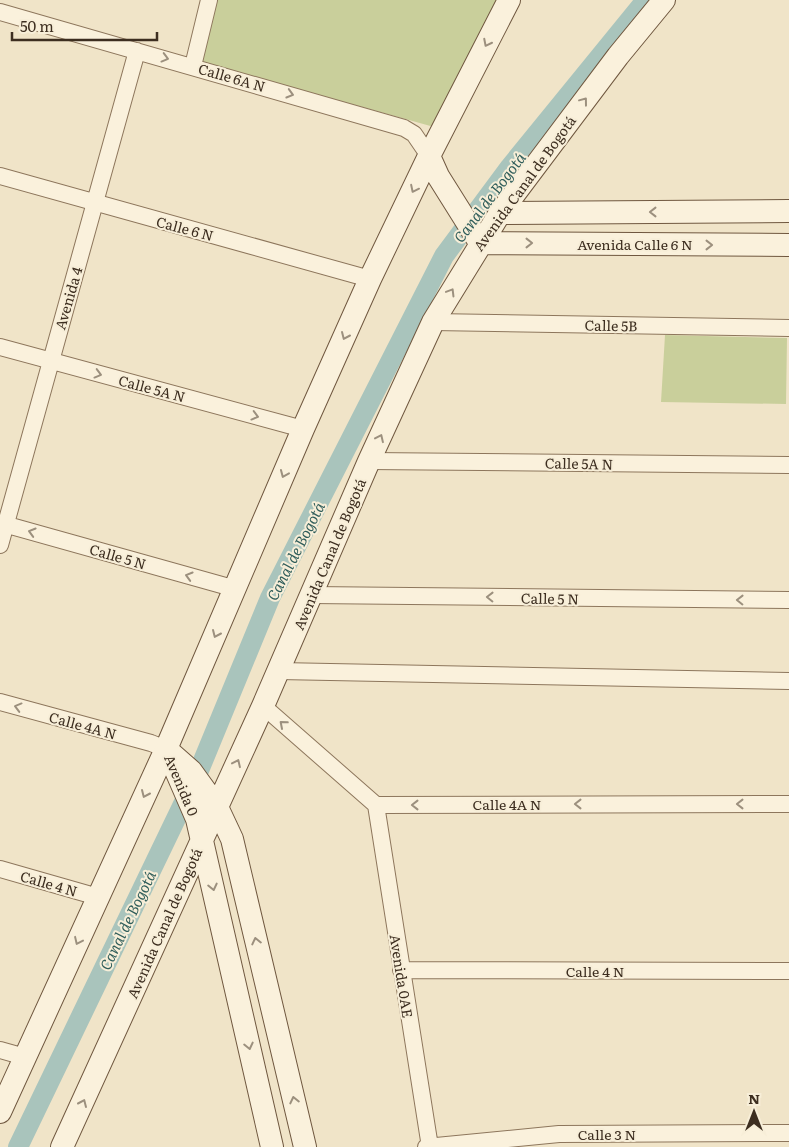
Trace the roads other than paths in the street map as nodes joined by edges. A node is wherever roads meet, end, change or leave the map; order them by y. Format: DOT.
graph roads {
  1 [pos="210,0"];
  2 [pos="509,0"];
  3 [pos="664,0"];
  4 [pos="0,12"];
  5 [pos="137,51"];
  6 [pos="193,66"];
  7 [pos="429,156"];
  8 [pos="0,176"];
  9 [pos="95,203"];
  10 [pos="789,211"];
  11 [pos="500,213"];
  12 [pos="475,234"];
  13 [pos="789,245"];
  14 [pos="370,279"];
  15 [pos="433,322"];
  16 [pos="789,328"];
  17 [pos="0,347"];
  18 [pos="51,361"];
  19 [pos="303,429"];
  20 [pos="369,461"];
  21 [pos="789,465"];
  22 [pos="3,524"];
  23 [pos="0,545"];
  24 [pos="236,589"];
  25 [pos="311,595"];
  26 [pos="789,600"];
  27 [pos="279,671"];
  28 [pos="789,681"];
  29 [pos="0,702"];
  30 [pos="263,706"];
  31 [pos="166,749"];
  32 [pos="186,776"];
  33 [pos="212,801"];
  34 [pos="789,804"];
  35 [pos="376,805"];
  36 [pos="200,829"];
  37 [pos="0,868"];
  38 [pos="98,897"];
  39 [pos="401,970"];
  40 [pos="789,972"];
  41 [pos="0,1050"];
  42 [pos="25,1057"];
  43 [pos="0,1112"];
  44 [pos="789,1133"];
  45 [pos="560,1141"];
  46 [pos="62,1147"];
  47 [pos="272,1147"];
  48 [pos="305,1147"];
  49 [pos="426,1147"];
  50 [pos="430,1147"];
  1 -- 6 [label="street"];
  2 -- 7 [label="main road, one-way"];
  11 -- 3 [label="main road, Avenida Canal de Bogotá, one-way"];
  4 -- 5 [label="street, Calle 6A N"];
  5 -- 6 [label="street, Calle 6A N, one-way"];
  5 -- 9 [label="street, Avenida 4"];
  6 -- 7 [label="street, Calle 6A N, one-way"];
  7 -- 12 [label="main road, Calle 6A N"];
  7 -- 14 [label="main road, one-way"];
  8 -- 9 [label="street, Calle 6 N"];
  9 -- 14 [label="street, Calle 6 N"];
  9 -- 18 [label="street, Avenida 4"];
  10 -- 11 [label="main road, one-way"];
  11 -- 12 [label="main road, Avenida Canal de Bogotá"];
  12 -- 13 [label="main road, Avenida Calle 6 N, one-way"];
  15 -- 12 [label="main road, Avenida Canal de Bogotá, one-way"];
  14 -- 19 [label="main road, one-way"];
  15 -- 16 [label="street, Calle 5B"];
  20 -- 15 [label="main road, Avenida Canal de Bogotá, one-way"];
  17 -- 18 [label="street, Calle 5A N"];
  18 -- 19 [label="street, Calle 5A N, one-way"];
  18 -- 22 [label="street, Avenida 4"];
  19 -- 24 [label="main road, one-way"];
  20 -- 21 [label="street, Calle 5A N"];
  20 -- 25 [label="main road, Avenida Canal de Bogotá"];
  22 -- 23 [label="street, Avenida 4"];
  24 -- 22 [label="street, Calle 5 N, one-way"];
  24 -- 31 [label="main road, one-way"];
  26 -- 25 [label="street, Calle 5 N, one-way"];
  25 -- 27 [label="main road, Avenida Canal de Bogotá"];
  27 -- 28 [label="street"];
  27 -- 30 [label="main road, Avenida Canal de Bogotá"];
  31 -- 29 [label="street, Calle 4A N, one-way"];
  33 -- 30 [label="main road, Avenida Canal de Bogotá, one-way"];
  35 -- 30 [label="street, one-way"];
  31 -- 32 [label="main road, Avenida 0"];
  31 -- 38 [label="main road, one-way"];
  32 -- 33 [label="main road, Avenida 0"];
  32 -- 36 [label="main road, Avenida 0"];
  33 -- 36 [label="main road, Avenida Canal de Bogotá"];
  48 -- 33 [label="main road, Avenida 0, one-way"];
  34 -- 35 [label="street, Calle 4A N, one-way"];
  35 -- 39 [label="street, Avenida 0AE"];
  46 -- 36 [label="main road, Avenida Canal de Bogotá, one-way"];
  36 -- 47 [label="main road, Avenida 0, one-way"];
  37 -- 38 [label="street, Calle 4 N"];
  38 -- 42 [label="main road, one-way"];
  39 -- 40 [label="street, Calle 4 N"];
  39 -- 50 [label="street, Avenida 0AE"];
  41 -- 42 [label="street"];
  42 -- 43 [label="main road"];
  44 -- 45 [label="street, Calle 3 N"];
  45 -- 50 [label="street, Calle 3 N"];
  49 -- 50 [label="street, Calle 3 N"];
}
